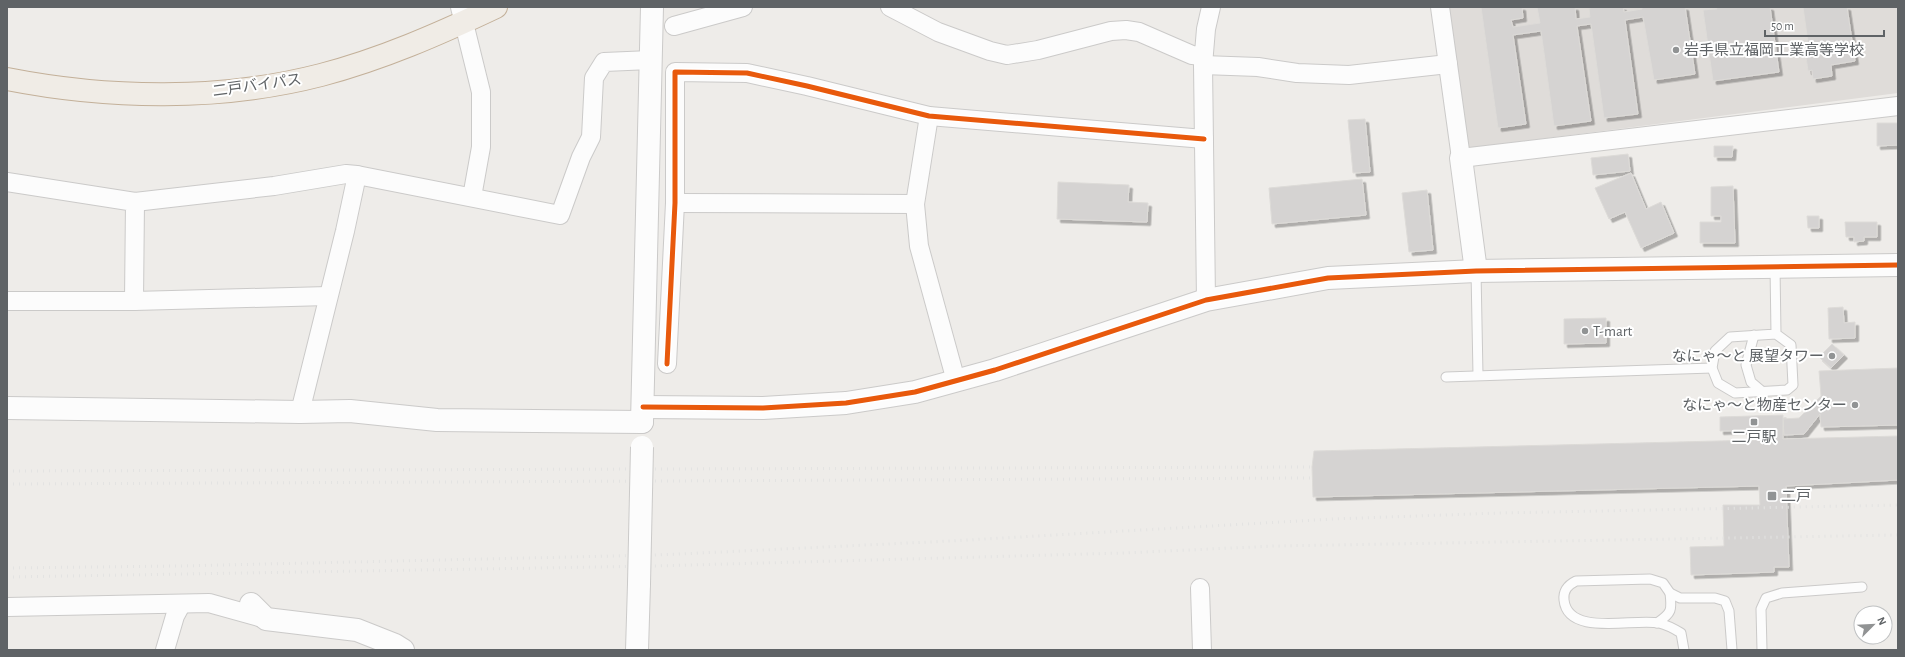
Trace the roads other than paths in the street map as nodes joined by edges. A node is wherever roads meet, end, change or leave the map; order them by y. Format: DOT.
graph roads {
  1 [pos="496,7"];
  2 [pos="652,7"];
  3 [pos="743,7"];
  4 [pos="890,7"];
  5 [pos="1211,7"];
  6 [pos="1440,7"];
  7 [pos="463,14"];
  8 [pos="674,26"];
  9 [pos="651,60"];
  10 [pos="1203,60"];
  11 [pos="1448,64"];
  12 [pos="7,79"];
  13 [pos="1898,106"];
  14 [pos="929,116"];
  15 [pos="1204,139"];
  16 [pos="1461,158"];
  17 [pos="357,176"];
  18 [pos="7,182"];
  19 [pos="472,197"];
  20 [pos="135,202"];
  21 [pos="675,203"];
  22 [pos="915,204"];
  23 [pos="1898,265"];
  24 [pos="1776,267"];
  25 [pos="1476,271"];
  26 [pos="328,296"];
  27 [pos="1206,300"];
  28 [pos="7,301"];
  29 [pos="134,301"];
  30 [pos="1776,334"];
  31 [pos="1754,335"];
  32 [pos="667,364"];
  33 [pos="1712,368"];
  34 [pos="1478,375"];
  35 [pos="1446,377"];
  36 [pos="956,381"];
  37 [pos="1764,393"];
  38 [pos="7,408"];
  39 [pos="300,412"];
  40 [pos="642,415"];
  41 [pos="1200,588"];
  42 [pos="1862,588"];
  43 [pos="1670,593"];
  44 [pos="181,605"];
  45 [pos="7,607"];
  46 [pos="259,611"];
  47 [pos="1657,622"];
  48 [pos="165,650"];
  49 [pos="403,650"];
  50 [pos="637,650"];
  51 [pos="1202,650"];
  52 [pos="1684,650"];
  53 [pos="1732,650"];
  54 [pos="1762,650"];
  1 -- 7 [label="highway, 二戸バイパス"];
  2 -- 9 [label="street"];
  3 -- 8 [label="street"];
  4 -- 10 [label="street"];
  5 -- 10 [label="street"];
  6 -- 11 [label="street"];
  7 -- 12 [label="highway, 二戸バイパス"];
  7 -- 19 [label="street"];
  9 -- 19 [label="street"];
  9 -- 40 [label="street"];
  10 -- 11 [label="street"];
  10 -- 15 [label="street"];
  11 -- 16 [label="street"];
  13 -- 16 [label="street"];
  14 -- 15 [label="street"];
  14 -- 21 [label="street"];
  14 -- 22 [label="street"];
  15 -- 27 [label="street"];
  16 -- 25 [label="street"];
  17 -- 19 [label="street"];
  17 -- 20 [label="street"];
  17 -- 26 [label="street"];
  18 -- 20 [label="street"];
  20 -- 29 [label="street"];
  21 -- 22 [label="street"];
  21 -- 32 [label="street"];
  22 -- 36 [label="street"];
  23 -- 24 [label="street"];
  24 -- 25 [label="street"];
  24 -- 30 [label="lane"];
  25 -- 27 [label="street"];
  25 -- 34 [label="lane"];
  26 -- 29 [label="street"];
  26 -- 39 [label="street"];
  27 -- 36 [label="street"];
  28 -- 29 [label="street"];
  30 -- 31 [label="lane"];
  30 -- 37 [label="lane"];
  31 -- 33 [label="lane"];
  31 -- 37 [label="lane"];
  33 -- 34 [label="lane"];
  33 -- 37 [label="lane"];
  34 -- 35 [label="lane"];
  36 -- 40 [label="street"];
  38 -- 39 [label="street"];
  39 -- 40 [label="street"];
  40 -- 50 [label="street, bridge"];
  41 -- 51 [label="street"];
  42 -- 54 [label="lane"];
  43 -- 47 [label="lane"];
  43 -- 47 [label="lane"];
  43 -- 53 [label="lane"];
  44 -- 45 [label="street"];
  44 -- 46 [label="street"];
  44 -- 48 [label="street"];
  46 -- 49 [label="street"];
  47 -- 52 [label="lane"];
}
